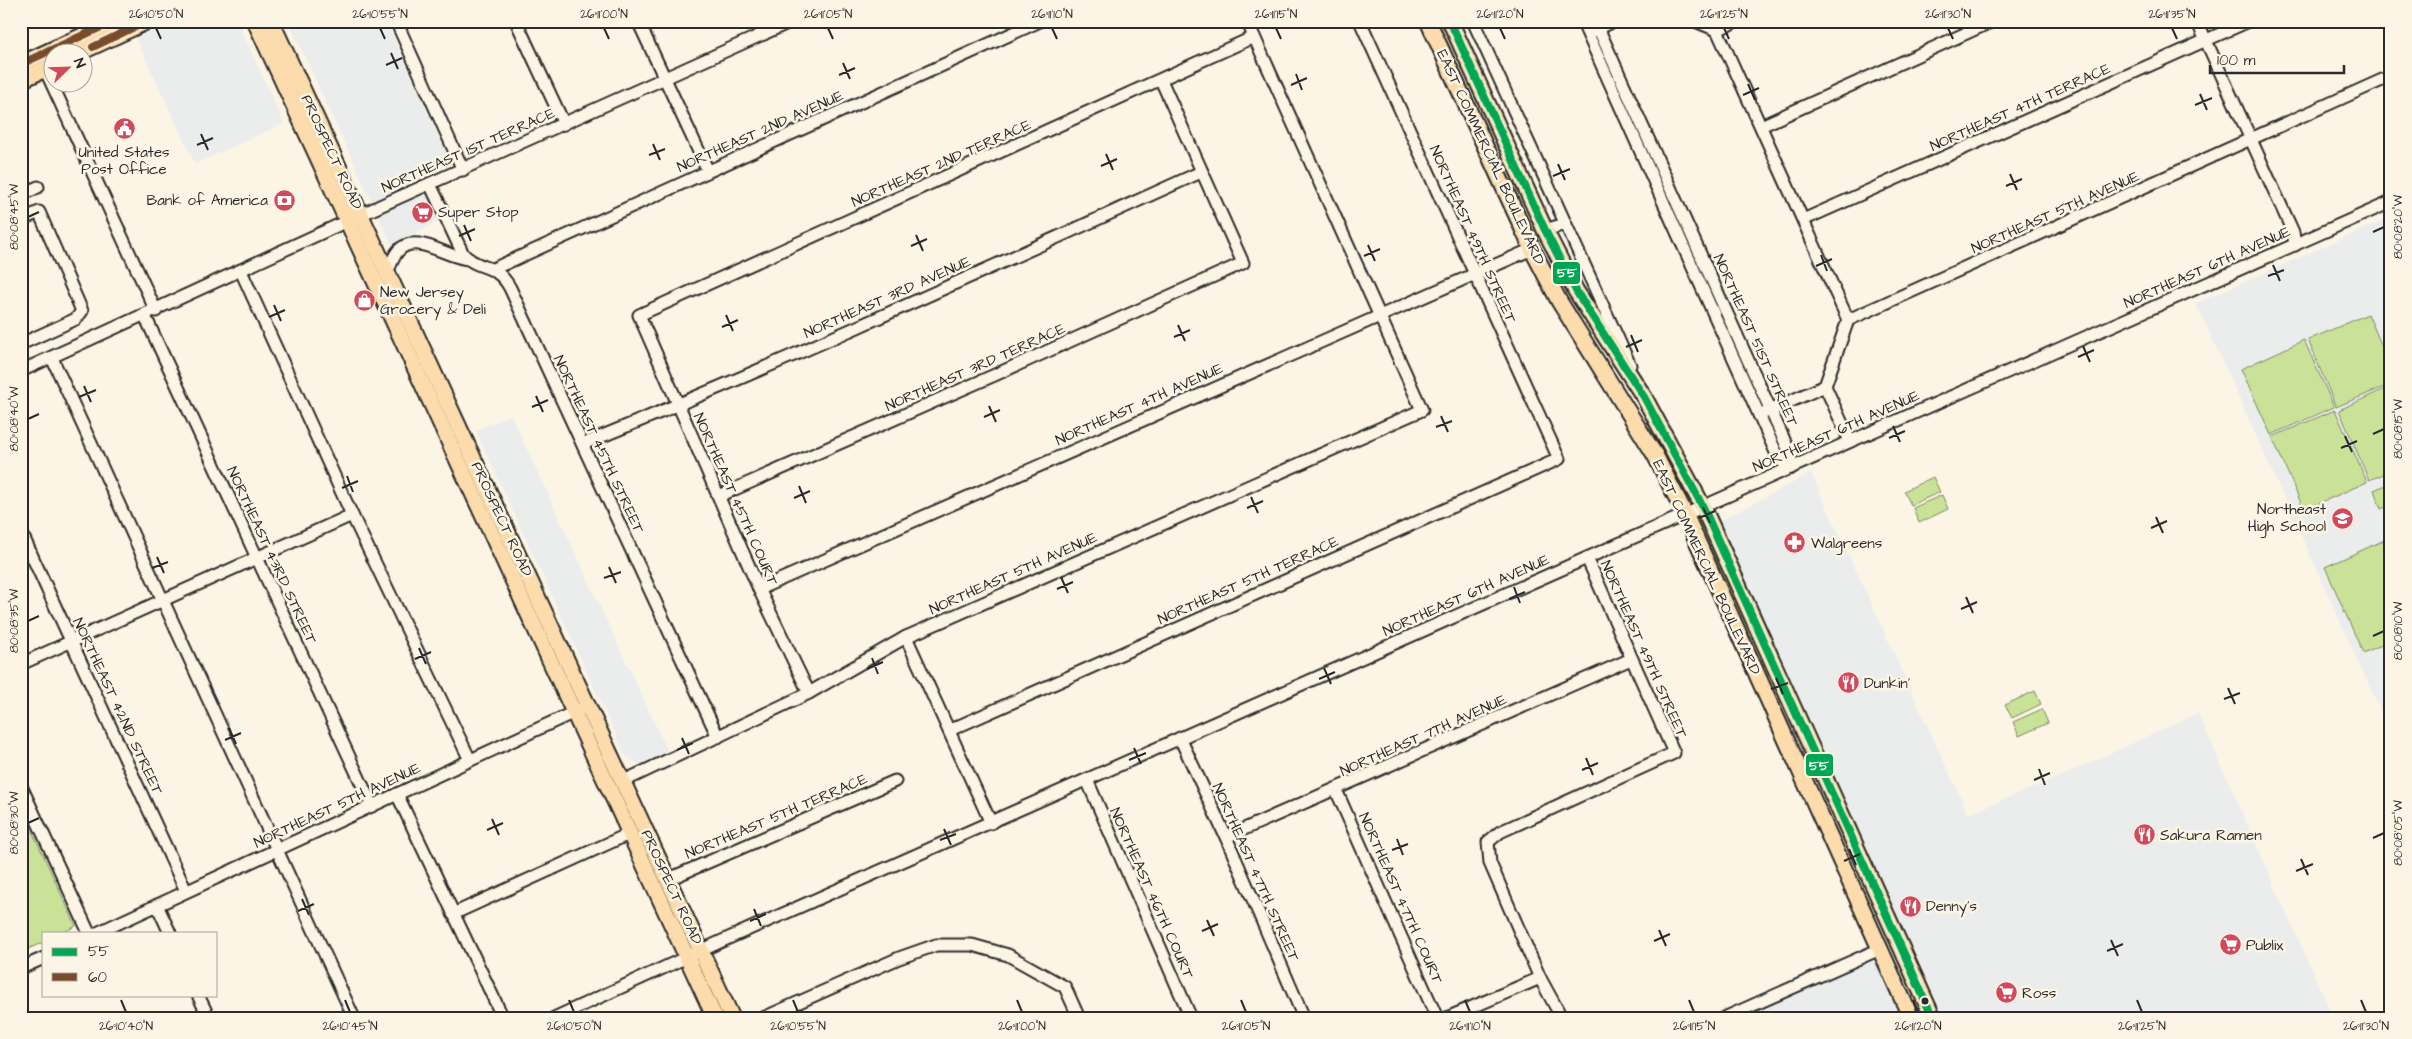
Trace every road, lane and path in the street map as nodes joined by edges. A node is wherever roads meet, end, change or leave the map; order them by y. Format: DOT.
graph roads {
  1 [pos="148,21"];
  2 [pos="255,21"];
  3 [pos="271,21"];
  4 [pos="396,21"];
  5 [pos="516,21"];
  6 [pos="638,21"];
  7 [pos="758,21"];
  8 [pos="792,21"];
  9 [pos="1040,21"];
  10 [pos="1247,21"];
  11 [pos="1360,21"];
  12 [pos="1428,21"];
  13 [pos="1450,21"];
  14 [pos="1473,21"];
  15 [pos="1582,21"];
  16 [pos="1614,21"];
  17 [pos="1695,21"];
  18 [pos="1736,21"];
  19 [pos="1993,21"];
  20 [pos="2197,21"];
  21 [pos="2249,21"];
  22 [pos="108,23"];
  23 [pos="1597,25"];
  24 [pos="1717,30"];
  25 [pos="1588,33"];
  26 [pos="764,34"];
  27 [pos="1435,35"];
  28 [pos="1254,37"];
  29 [pos="2206,41"];
  30 [pos="92,47"];
  31 [pos="21,64"];
  32 [pos="42,70"];
  33 [pos="2391,76"];
  34 [pos="664,78"];
  35 [pos="21,80"];
  36 [pos="1161,80"];
  37 [pos="59,92"];
  38 [pos="1494,117"];
  39 [pos="564,124"];
  40 [pos="1761,126"];
  41 [pos="2251,140"];
  42 [pos="1490,158"];
  43 [pos="463,170"];
  44 [pos="708,171"];
  45 [pos="1201,172"];
  46 [pos="430,184"];
  47 [pos="1670,186"];
  48 [pos="38,187"];
  49 [pos="1657,191"];
  50 [pos="21,195"];
  51 [pos="2391,202"];
  52 [pos="354,218"];
  53 [pos="21,220"];
  54 [pos="1803,220"];
  55 [pos="1565,224"];
  56 [pos="1545,230"];
  57 [pos="2295,245"];
  58 [pos="1532,248"];
  59 [pos="469,259"];
  60 [pos="493,269"];
  61 [pos="241,272"];
  62 [pos="387,272"];
  63 [pos="1474,274"];
  64 [pos="150,314"];
  65 [pos="639,315"];
  66 [pos="1378,315"];
  67 [pos="1593,317"];
  68 [pos="1848,320"];
  69 [pos="21,344"];
  70 [pos="52,358"];
  71 [pos="21,372"];
  72 [pos="1825,386"];
  73 [pos="1644,397"];
  74 [pos="678,406"];
  75 [pos="1771,410"];
  76 [pos="1759,415"];
  77 [pos="1850,441"];
  78 [pos="583,444"];
  79 [pos="1559,459"];
  80 [pos="468,463"];
  81 [pos="1791,468"];
  82 [pos="719,496"];
  83 [pos="1703,507"];
  84 [pos="1685,514"];
  85 [pos="352,515"];
  86 [pos="21,532"];
  87 [pos="256,558"];
  88 [pos="1587,558"];
  89 [pos="759,589"];
  90 [pos="163,600"];
  91 [pos="906,637"];
  92 [pos="72,642"];
  93 [pos="1631,659"];
  94 [pos="21,664"];
  95 [pos="1754,667"];
  96 [pos="809,693"];
  97 [pos="582,709"];
  98 [pos="950,730"];
  99 [pos="718,737"];
  100 [pos="1180,738"];
  101 [pos="1817,759"];
  102 [pos="470,760"];
  103 [pos="1799,768"];
  104 [pos="1087,780"];
  105 [pos="624,781"];
  106 [pos="895,781"];
  107 [pos="21,786"];
  108 [pos="1336,790"];
  109 [pos="397,794"];
  110 [pos="372,806"];
  111 [pos="991,823"];
  112 [pos="631,833"];
  113 [pos="1226,838"];
  114 [pos="277,850"];
  115 [pos="1860,854"];
  116 [pos="1848,877"];
  117 [pos="669,879"];
  118 [pos="186,892"];
  119 [pos="157,905"];
  120 [pos="453,914"];
  121 [pos="89,932"];
  122 [pos="100,932"];
  123 [pos="170,932"];
  124 [pos="1900,945"];
  125 [pos="1880,949"];
  126 [pos="695,953"];
  127 [pos="42,959"];
  128 [pos="21,968"];
  129 [pos="1540,978"];
  130 [pos="1921,991"];
  131 [pos="198,996"];
  132 [pos="1558,1011"];
  133 [pos="209,1018"];
  134 [pos="354,1018"];
  135 [pos="503,1018"];
  136 [pos="554,1018"];
  137 [pos="715,1018"];
  138 [pos="732,1018"];
  139 [pos="763,1018"];
  140 [pos="1079,1018"];
  141 [pos="1190,1018"];
  142 [pos="1304,1018"];
  143 [pos="1437,1018"];
  144 [pos="1447,1018"];
  145 [pos="1724,1018"];
  146 [pos="1911,1018"];
  147 [pos="1933,1018"];
  1 -- 30 [label="main road"];
  2 -- 52 [label="main road, PROSPECT ROAD"];
  3 -- 52 [label="main road, PROSPECT ROAD"];
  4 -- 43 [label="street"];
  5 -- 39 [label="street"];
  6 -- 34 [label="street"];
  7 -- 26 [label="street"];
  8 -- 26 [label="street, NORTHEAST 1ST TERRACE"];
  9 -- 44 [label="street, NORTHEAST 2ND AVENUE"];
  10 -- 28 [label="street"];
  11 -- 63 [label="street, NORTHEAST 49TH STREET"];
  12 -- 27 [label="main road, EAST COMMERCIAL BOULEVARD"];
  13 -- 38 [label="main road, EAST COMMERCIAL BOULEVARD"];
  14 -- 55 [label="street"];
  15 -- 25 [label="street, NORTHEAST 51ST STREET"];
  16 -- 23 [label="street"];
  17 -- 24 [label="street"];
  18 -- 24 [label="street"];
  19 -- 40 [label="street"];
  20 -- 29 [label="street"];
  21 -- 29 [label="street, NORTHEAST 4TH TERRACE"];
  22 -- 31 [label="main road"];
  23 -- 25 [label="street"];
  23 -- 47 [label="street, NORTHEAST 51ST STREET"];
  24 -- 40 [label="street"];
  25 -- 49 [label="street, NORTHEAST 51ST STREET"];
  26 -- 34 [label="street, NORTHEAST 1ST TERRACE"];
  27 -- 38 [label="main road"];
  27 -- 42 [label="main road, EAST COMMERCIAL BOULEVARD"];
  28 -- 36 [label="street, NORTHEAST 2ND TERRACE"];
  28 -- 66 [label="street"];
  29 -- 41 [label="street"];
  29 -- 54 [label="street, NORTHEAST 4TH TERRACE"];
  32 -- 35 [label="main road"];
  33 -- 41 [label="street, NORTHEAST 5TH AVENUE"];
  34 -- 39 [label="street, NORTHEAST 1ST TERRACE"];
  34 -- 44 [label="street"];
  36 -- 45 [label="street"];
  36 -- 65 [label="street, NORTHEAST 2ND TERRACE"];
  37 -- 64 [label="street, NORTHEAST 43RD STREET"];
  38 -- 56 [label="main road, EAST COMMERCIAL BOULEVARD"];
  39 -- 43 [label="street, NORTHEAST 1ST TERRACE"];
  40 -- 54 [label="street"];
  41 -- 57 [label="street"];
  41 -- 68 [label="street, NORTHEAST 5TH AVENUE"];
  42 -- 56 [label="main road"];
  42 -- 58 [label="main road, EAST COMMERCIAL BOULEVARD"];
  43 -- 46 [label="street, NORTHEAST 1ST TERRACE"];
  44 -- 60 [label="street, NORTHEAST 2ND AVENUE"];
  45 -- 74 [label="street, NORTHEAST 3RD AVENUE"];
  45 -- 82 [label="street, NORTHEAST 3RD TERRACE"];
  46 -- 52 [label="street, NORTHEAST 1ST TERRACE"];
  46 -- 59 [label="street"];
  47 -- 49 [label="street"];
  47 -- 75 [label="street, NORTHEAST 51ST STREET"];
  48 -- 50 [label="street"];
  49 -- 76 [label="street, NORTHEAST 51ST STREET"];
  51 -- 57 [label="street, NORTHEAST 6TH AVENUE"];
  52 -- 61 [label="street, NORTHEAST 1ST TERRACE"];
  52 -- 62 [label="main road, PROSPECT ROAD"];
  52 -- 80 [label="main road, PROSPECT ROAD"];
  53 -- 69 [label="street"];
  54 -- 68 [label="street"];
  55 -- 56 [label="street"];
  55 -- 73 [label="street"];
  56 -- 67 [label="main road, EAST COMMERCIAL BOULEVARD"];
  57 -- 77 [label="street, NORTHEAST 6TH AVENUE"];
  58 -- 63 [label="street, NORTHEAST 4TH AVENUE"];
  58 -- 67 [label="main road"];
  58 -- 84 [label="main road, EAST COMMERCIAL BOULEVARD"];
  59 -- 60 [label="street, NORTHEAST 45TH STREET"];
  59 -- 62 [label="street"];
  60 -- 78 [label="street, NORTHEAST 45TH STREET"];
  61 -- 64 [label="street, NORTHEAST 1ST TERRACE"];
  61 -- 85 [label="street"];
  62 -- 80 [label="main road, PROSPECT ROAD"];
  63 -- 66 [label="street, NORTHEAST 4TH AVENUE"];
  63 -- 79 [label="street, NORTHEAST 49TH STREET"];
  64 -- 70 [label="street, NORTHEAST 1ST TERRACE"];
  64 -- 87 [label="street, NORTHEAST 43RD STREET"];
  65 -- 74 [label="street, NORTHEAST 45TH COURT"];
  66 -- 89 [label="street, NORTHEAST 4TH AVENUE"];
  66 -- 91 [label="street, NORTHEAST 5TH AVENUE"];
  67 -- 73 [label="main road, EAST COMMERCIAL BOULEVARD"];
  68 -- 72 [label="street"];
  70 -- 71 [label="street, NORTHEAST 1ST TERRACE"];
  70 -- 90 [label="street"];
  72 -- 75 [label="street"];
  72 -- 77 [label="street"];
  73 -- 83 [label="main road, EAST COMMERCIAL BOULEVARD"];
  74 -- 78 [label="street, NORTHEAST 3RD AVENUE"];
  74 -- 82 [label="street, NORTHEAST 45TH COURT"];
  75 -- 76 [label="street"];
  75 -- 81 [label="street, NORTHEAST 51ST STREET"];
  76 -- 81 [label="street, NORTHEAST 51ST STREET"];
  77 -- 81 [label="street, NORTHEAST 6TH AVENUE"];
  78 -- 99 [label="street, NORTHEAST 45TH STREET"];
  79 -- 98 [label="street, NORTHEAST 5TH TERRACE"];
  80 -- 97 [label="main road, PROSPECT ROAD"];
  81 -- 83 [label="street, NORTHEAST 6TH AVENUE"];
  82 -- 89 [label="street, NORTHEAST 45TH COURT"];
  83 -- 84 [label="street, NORTHEAST 6TH AVENUE"];
  83 -- 101 [label="main road, EAST COMMERCIAL BOULEVARD"];
  84 -- 88 [label="street, NORTHEAST 6TH AVENUE"];
  84 -- 95 [label="main road, EAST COMMERCIAL BOULEVARD"];
  85 -- 87 [label="street"];
  85 -- 102 [label="street"];
  86 -- 92 [label="street, NORTHEAST 42ND STREET"];
  87 -- 90 [label="street"];
  87 -- 110 [label="street, NORTHEAST 43RD STREET"];
  88 -- 93 [label="street, NORTHEAST 49TH STREET"];
  88 -- 100 [label="street, NORTHEAST 6TH AVENUE"];
  89 -- 96 [label="street, NORTHEAST 45TH COURT"];
  90 -- 92 [label="street"];
  90 -- 114 [label="street"];
  91 -- 96 [label="street, NORTHEAST 5TH AVENUE"];
  91 -- 98 [label="street"];
  92 -- 94 [label="street"];
  92 -- 118 [label="street, NORTHEAST 42ND STREET"];
  93 -- 108 [label="street, NORTHEAST 7TH AVENUE"];
  93 -- 129 [label="street, NORTHEAST 49TH STREET"];
  95 -- 101 [label="main road"];
  95 -- 103 [label="main road, EAST COMMERCIAL BOULEVARD"];
  96 -- 99 [label="street, NORTHEAST 5TH AVENUE"];
  97 -- 102 [label="street, NORTHEAST 5TH AVENUE"];
  97 -- 105 [label="main road, PROSPECT ROAD"];
  97 -- 112 [label="main road, PROSPECT ROAD"];
  98 -- 111 [label="street"];
  99 -- 105 [label="street, NORTHEAST 5TH AVENUE"];
  100 -- 104 [label="street, NORTHEAST 6TH AVENUE"];
  100 -- 113 [label="street, NORTHEAST 47TH STREET"];
  101 -- 115 [label="main road, EAST COMMERCIAL BOULEVARD"];
  102 -- 109 [label="street, NORTHEAST 5TH AVENUE"];
  103 -- 115 [label="main road"];
  103 -- 116 [label="main road, EAST COMMERCIAL BOULEVARD"];
  104 -- 111 [label="street, NORTHEAST 6TH AVENUE"];
  104 -- 141 [label="street, NORTHEAST 46TH COURT"];
  105 -- 117 [label="main road, PROSPECT ROAD"];
  106 -- 117 [label="street, NORTHEAST 5TH TERRACE"];
  107 -- 121 [label="street"];
  108 -- 113 [label="street, NORTHEAST 7TH AVENUE"];
  108 -- 143 [label="street, NORTHEAST 47TH COURT"];
  109 -- 110 [label="street, NORTHEAST 5TH AVENUE"];
  109 -- 120 [label="street"];
  110 -- 114 [label="street, NORTHEAST 5TH AVENUE"];
  111 -- 126 [label="street, NORTHEAST 6TH AVENUE"];
  112 -- 120 [label="street"];
  112 -- 126 [label="main road, PROSPECT ROAD"];
  113 -- 142 [label="street, NORTHEAST 47TH STREET"];
  114 -- 118 [label="street, NORTHEAST 5TH AVENUE"];
  114 -- 134 [label="street"];
  115 -- 124 [label="main road, EAST COMMERCIAL BOULEVARD"];
  116 -- 124 [label="main road"];
  116 -- 125 [label="main road, EAST COMMERCIAL BOULEVARD"];
  117 -- 126 [label="main road, PROSPECT ROAD"];
  118 -- 119 [label="street, NORTHEAST 5TH AVENUE"];
  119 -- 122 [label="street, NORTHEAST 5TH AVENUE"];
  119 -- 123 [label="street"];
  120 -- 135 [label="street"];
  124 -- 130 [label="main road, EAST COMMERCIAL BOULEVARD"];
  125 -- 130 [label="main road"];
  125 -- 145 [label="street"];
  125 -- 146 [label="main road, EAST COMMERCIAL BOULEVARD"];
  126 -- 136 [label="street, NORTHEAST 6TH AVENUE"];
  126 -- 137 [label="main road, PROSPECT ROAD"];
  126 -- 138 [label="main road, PROSPECT ROAD"];
  127 -- 128 [label="street"];
  129 -- 132 [label="street"];
  129 -- 144 [label="street"];
  130 -- 147 [label="main road, EAST COMMERCIAL BOULEVARD"];
  131 -- 133 [label="street"];
  139 -- 140 [label="street"];
}
